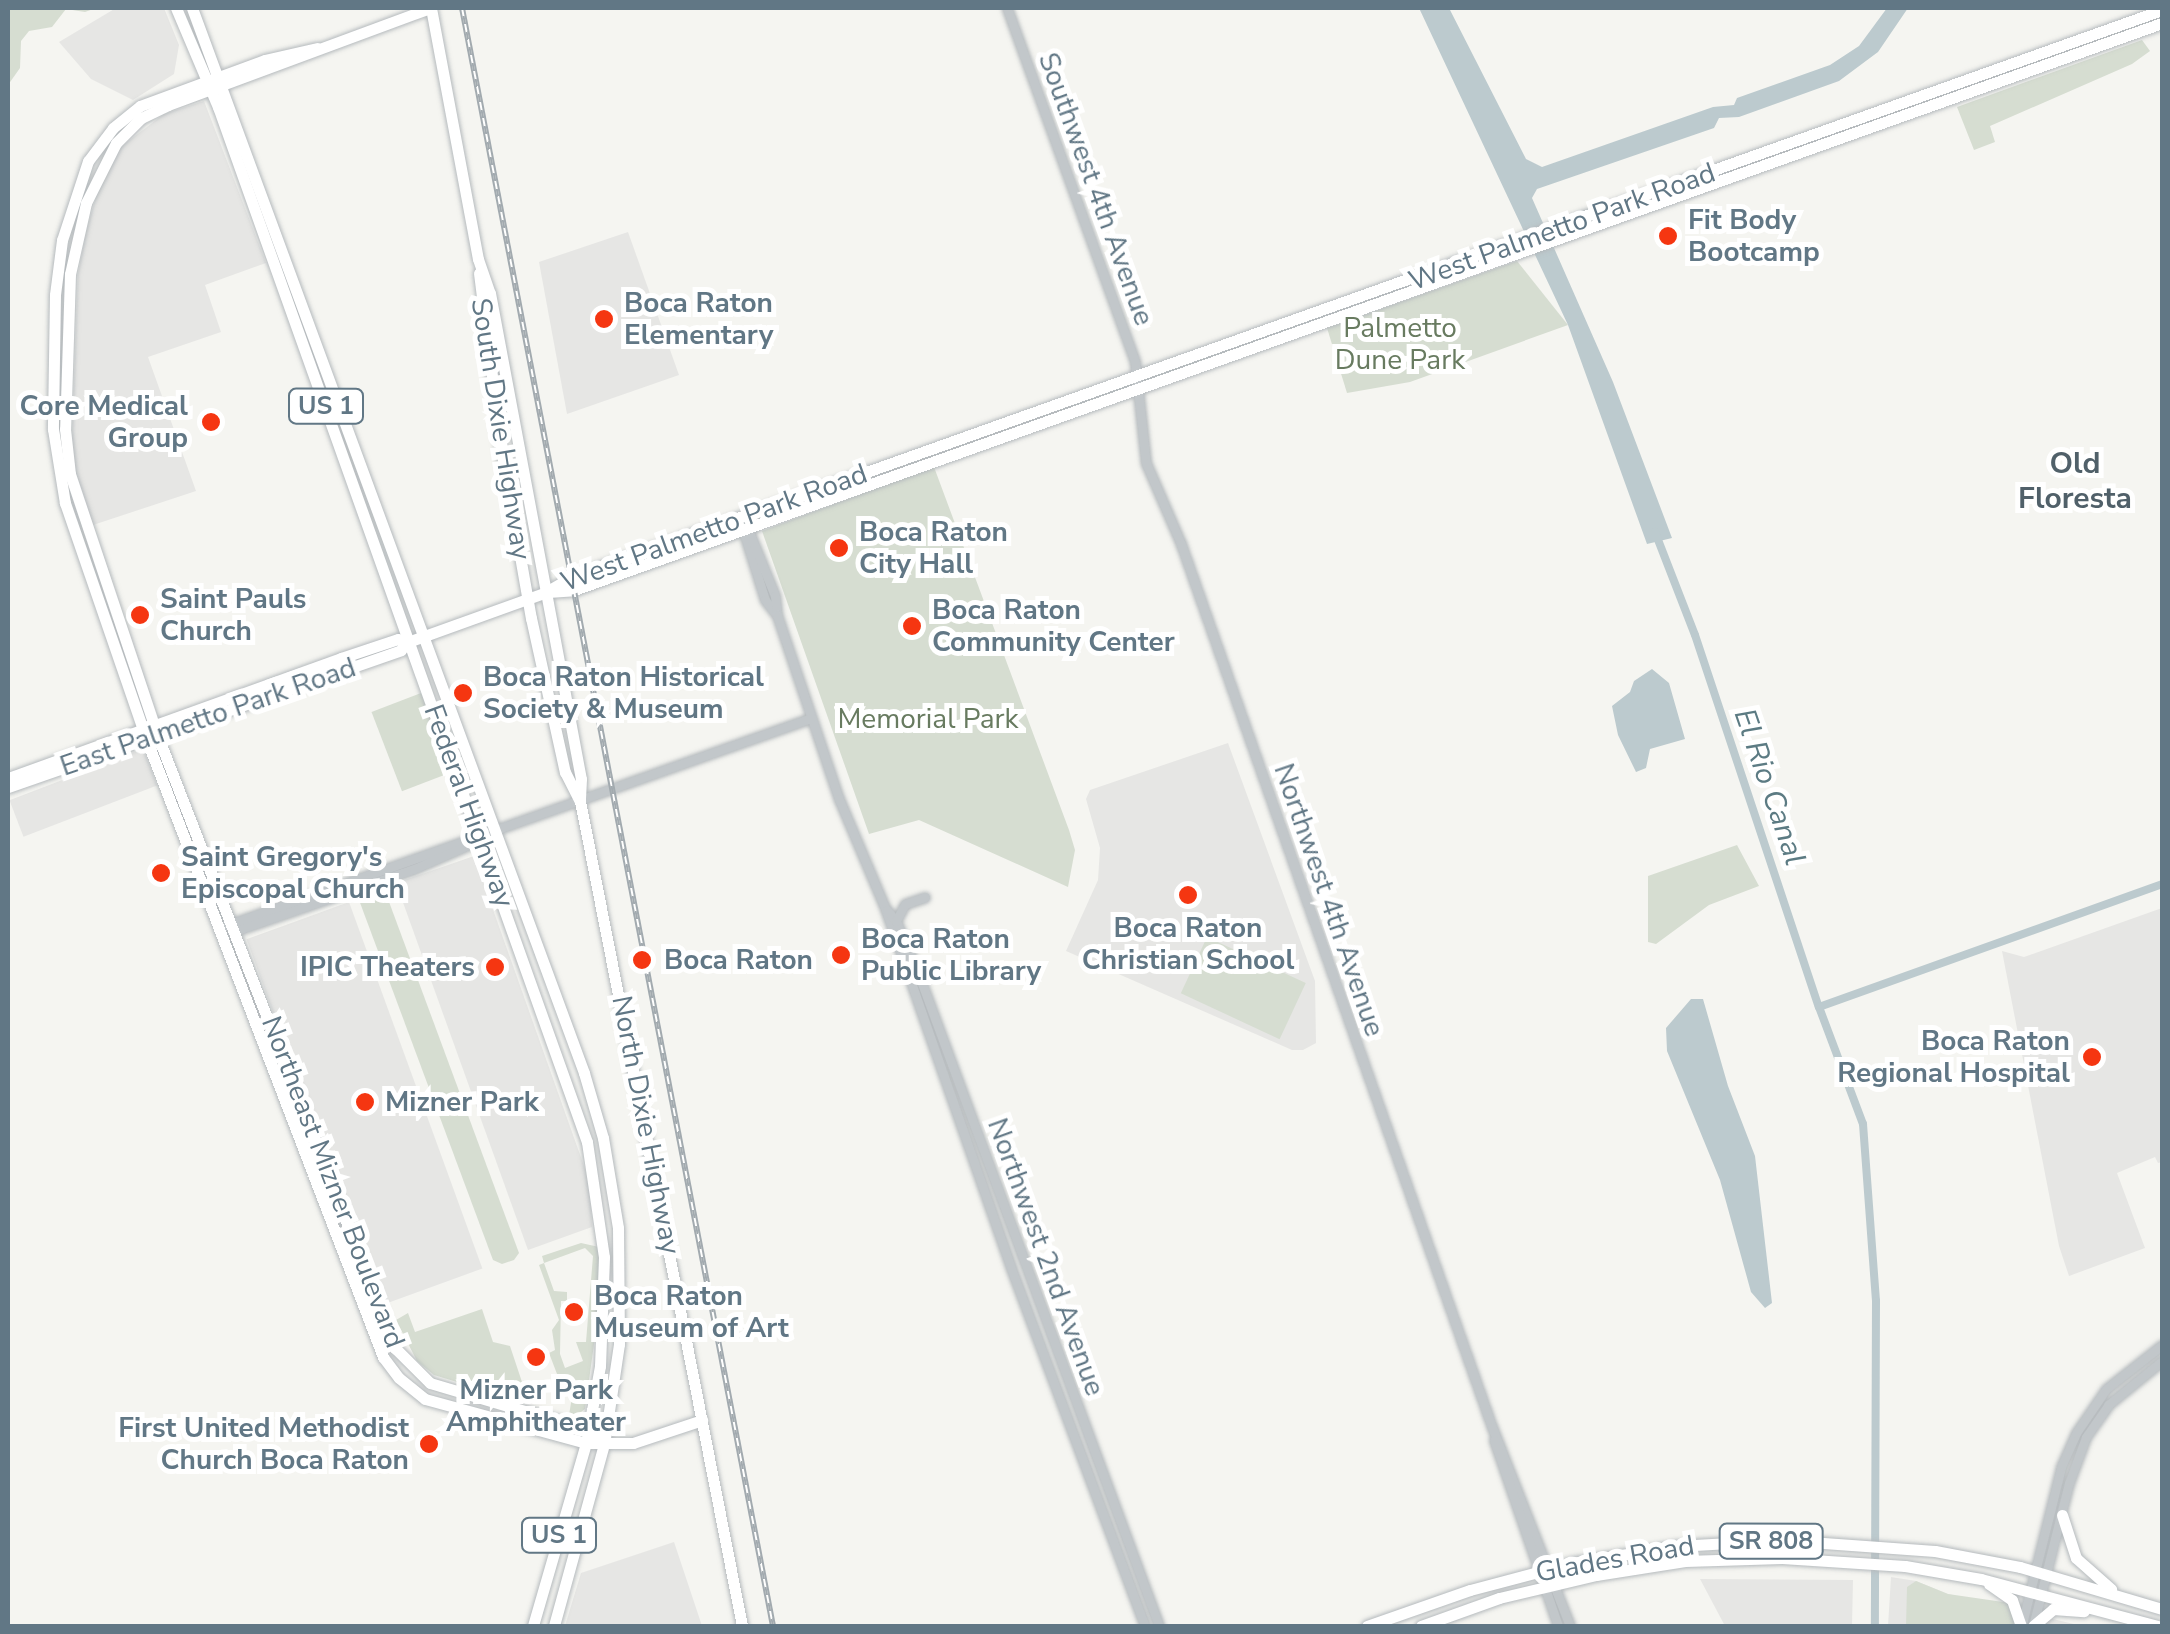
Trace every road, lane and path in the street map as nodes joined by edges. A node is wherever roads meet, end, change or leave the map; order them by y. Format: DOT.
graph roads {
  1 [pos="176,8"];
  2 [pos="192,8"];
  3 [pos="431,8"];
  4 [pos="1007,8"];
  5 [pos="2162,10"];
  6 [pos="2162,24"];
  7 [pos="215,83"];
  8 [pos="238,164"];
  9 [pos="1732,166"];
  10 [pos="254,176"];
  11 [pos="1677,185"];
  12 [pos="1693,193"];
  13 [pos="1640,212"];
  14 [pos="1569,231"];
  15 [pos="478,259"];
  16 [pos="1138,380"];
  17 [pos="968,435"];
  18 [pos="346,444"];
  19 [pos="934,447"];
  20 [pos="948,454"];
  21 [pos="919,464"];
  22 [pos="742,524"];
  23 [pos="544,592"];
  24 [pos="528,598"];
  25 [pos="412,640"];
  26 [pos="811,718"];
  27 [pos="150,731"];
  28 [pos="8,778"];
  29 [pos="8,787"];
  30 [pos="580,801"];
  31 [pos="484,835"];
  32 [pos="925,897"];
  33 [pos="885,908"];
  34 [pos="896,921"];
  35 [pos="228,929"];
  36 [pos="289,1106"];
  37 [pos="312,1130"];
  38 [pos="311,1164"];
  39 [pos="596,1189"];
  40 [pos="340,1204"];
  41 [pos="616,1204"];
  42 [pos="602,1232"];
  43 [pos="620,1254"];
  44 [pos="2162,1345"];
  45 [pos="2162,1360"];
  46 [pos="499,1404"];
  47 [pos="494,1418"];
  48 [pos="702,1420"];
  49 [pos="588,1436"];
  50 [pos="604,1444"];
  51 [pos="2062,1515"];
  52 [pos="1542,1570"];
  53 [pos="2042,1572"];
  54 [pos="1981,1579"];
  55 [pos="1548,1586"];
  56 [pos="2036,1592"];
  57 [pos="2118,1595"];
  58 [pos="2162,1608"];
  59 [pos="2123,1616"];
  60 [pos="533,1626"];
  61 [pos="554,1626"];
  62 [pos="742,1626"];
  63 [pos="1146,1626"];
  64 [pos="1159,1626"];
  65 [pos="1367,1626"];
  66 [pos="1421,1626"];
  67 [pos="1558,1626"];
  68 [pos="1570,1626"];
  69 [pos="2021,1626"];
  70 [pos="2033,1626"];
  71 [pos="2158,1626"];
  1 -- 7 [label="main road, Federal Highway / US 1"];
  2 -- 7 [label="main road, Federal Highway / US 1"];
  3 -- 7 [label="main road, Northeast Mizner Boulevard"];
  3 -- 15 [label="main road, South Dixie Highway"];
  4 -- 16 [label="street, Southwest 4th Avenue"];
  5 -- 9 [label="main road, West Palmetto Park Road"];
  6 -- 12 [label="main road, West Palmetto Park Road"];
  7 -- 8 [label="main road, Federal Highway / US 1"];
  7 -- 10 [label="main road, Federal Highway / US 1"];
  7 -- 27 [label="main road, Northeast Mizner Boulevard"];
  8 -- 10 [label="main road"];
  8 -- 18 [label="main road, Federal Highway / US 1"];
  9 -- 11 [label="main road, West Palmetto Park Road"];
  9 -- 12 [label="main road"];
  10 -- 18 [label="main road, Federal Highway / US 1"];
  11 -- 13 [label="main road"];
  11 -- 14 [label="main road, West Palmetto Park Road"];
  12 -- 13 [label="main road, West Palmetto Park Road"];
  13 -- 14 [label="main road, West Palmetto Park Road"];
  14 -- 16 [label="main road, West Palmetto Park Road"];
  15 -- 23 [label="main road, South Dixie Highway"];
  15 -- 24 [label="main road, South Dixie Highway"];
  16 -- 17 [label="main road, West Palmetto Park Road"];
  16 -- 20 [label="main road, West Palmetto Park Road"];
  16 -- 52 [label="street, Northwest 4th Avenue"];
  17 -- 19 [label="main road, West Palmetto Park Road"];
  17 -- 20 [label="main road"];
  18 -- 25 [label="main road, Federal Highway / US 1"];
  18 -- 25 [label="main road, Federal Highway / US 1"];
  19 -- 21 [label="main road"];
  19 -- 22 [label="main road, West Palmetto Park Road"];
  20 -- 21 [label="main road, West Palmetto Park Road"];
  21 -- 22 [label="main road, West Palmetto Park Road"];
  22 -- 23 [label="main road, West Palmetto Park Road"];
  22 -- 26 [label="street, Northwest 2nd Avenue"];
  23 -- 24 [label="main road, East Palmetto Park Road"];
  23 -- 30 [label="main road, North Dixie Highway"];
  24 -- 25 [label="main road, East Palmetto Park Road"];
  24 -- 30 [label="main road, North Dixie Highway"];
  25 -- 27 [label="main road, East Palmetto Park Road"];
  25 -- 31 [label="main road, Federal Highway / US 1"];
  26 -- 30 [label="street"];
  26 -- 33 [label="street, Northwest 2nd Avenue"];
  27 -- 28 [label="main road, East Palmetto Park Road"];
  27 -- 29 [label="main road, East Palmetto Park Road"];
  27 -- 35 [label="main road, Northeast Mizner Boulevard"];
  30 -- 31 [label="street"];
  30 -- 48 [label="main road, North Dixie Highway"];
  31 -- 35 [label="street"];
  31 -- 39 [label="main road, Federal Highway / US 1"];
  31 -- 41 [label="main road, Federal Highway / US 1"];
  32 -- 34 [label="street"];
  33 -- 34 [label="street, Northwest 2nd Avenue"];
  33 -- 63 [label="street, Northwest 2nd Avenue"];
  34 -- 64 [label="street, Northwest 2nd Avenue"];
  35 -- 36 [label="main road, Northeast Mizner Boulevard"];
  35 -- 37 [label="main road, Northeast Mizner Boulevard"];
  36 -- 37 [label="main road"];
  36 -- 38 [label="main road, Northeast Mizner Boulevard"];
  37 -- 40 [label="main road, Northeast Mizner Boulevard"];
  38 -- 40 [label="main road"];
  38 -- 47 [label="main road, Northeast Mizner Boulevard"];
  39 -- 41 [label="main road"];
  39 -- 42 [label="main road, Federal Highway / US 1"];
  40 -- 46 [label="main road, Northeast Mizner Boulevard"];
  41 -- 43 [label="main road, Federal Highway / US 1"];
  42 -- 43 [label="main road"];
  42 -- 49 [label="main road, Federal Highway / US 1"];
  43 -- 50 [label="main road, Federal Highway / US 1"];
  44 -- 53 [label="street"];
  45 -- 51 [label="street"];
  46 -- 47 [label="main road"];
  46 -- 49 [label="main road, Northeast Mizner Boulevard"];
  47 -- 49 [label="main road, Northeast Mizner Boulevard"];
  48 -- 50 [label="main road"];
  48 -- 62 [label="main road, North Dixie Highway"];
  49 -- 50 [label="main road, Northeast Mizner Boulevard"];
  49 -- 60 [label="main road, Federal Highway / US 1"];
  50 -- 61 [label="main road, Federal Highway / US 1"];
  51 -- 53 [label="street"];
  51 -- 57 [label="main road"];
  52 -- 53 [label="main road, Glades Road / SR 808"];
  52 -- 55 [label="street, Northwest 4th Avenue"];
  52 -- 65 [label="main road, Glades Road / SR 808"];
  53 -- 56 [label="street"];
  53 -- 57 [label="main road, Glades Road / SR 808"];
  54 -- 55 [label="main road, Glades Road / SR 808"];
  54 -- 56 [label="main road, Glades Road / SR 808"];
  54 -- 69 [label="main road"];
  55 -- 66 [label="main road, Glades Road / SR 808"];
  55 -- 67 [label="street, Northwest 4th Avenue"];
  55 -- 68 [label="street, Northwest 4th Avenue"];
  56 -- 59 [label="main road, Glades Road / SR 808"];
  56 -- 69 [label="street"];
  56 -- 70 [label="street"];
  57 -- 58 [label="main road, Glades Road / SR 808"];
  59 -- 70 [label="main road"];
  59 -- 71 [label="main road, Glades Road / SR 808"];
}
